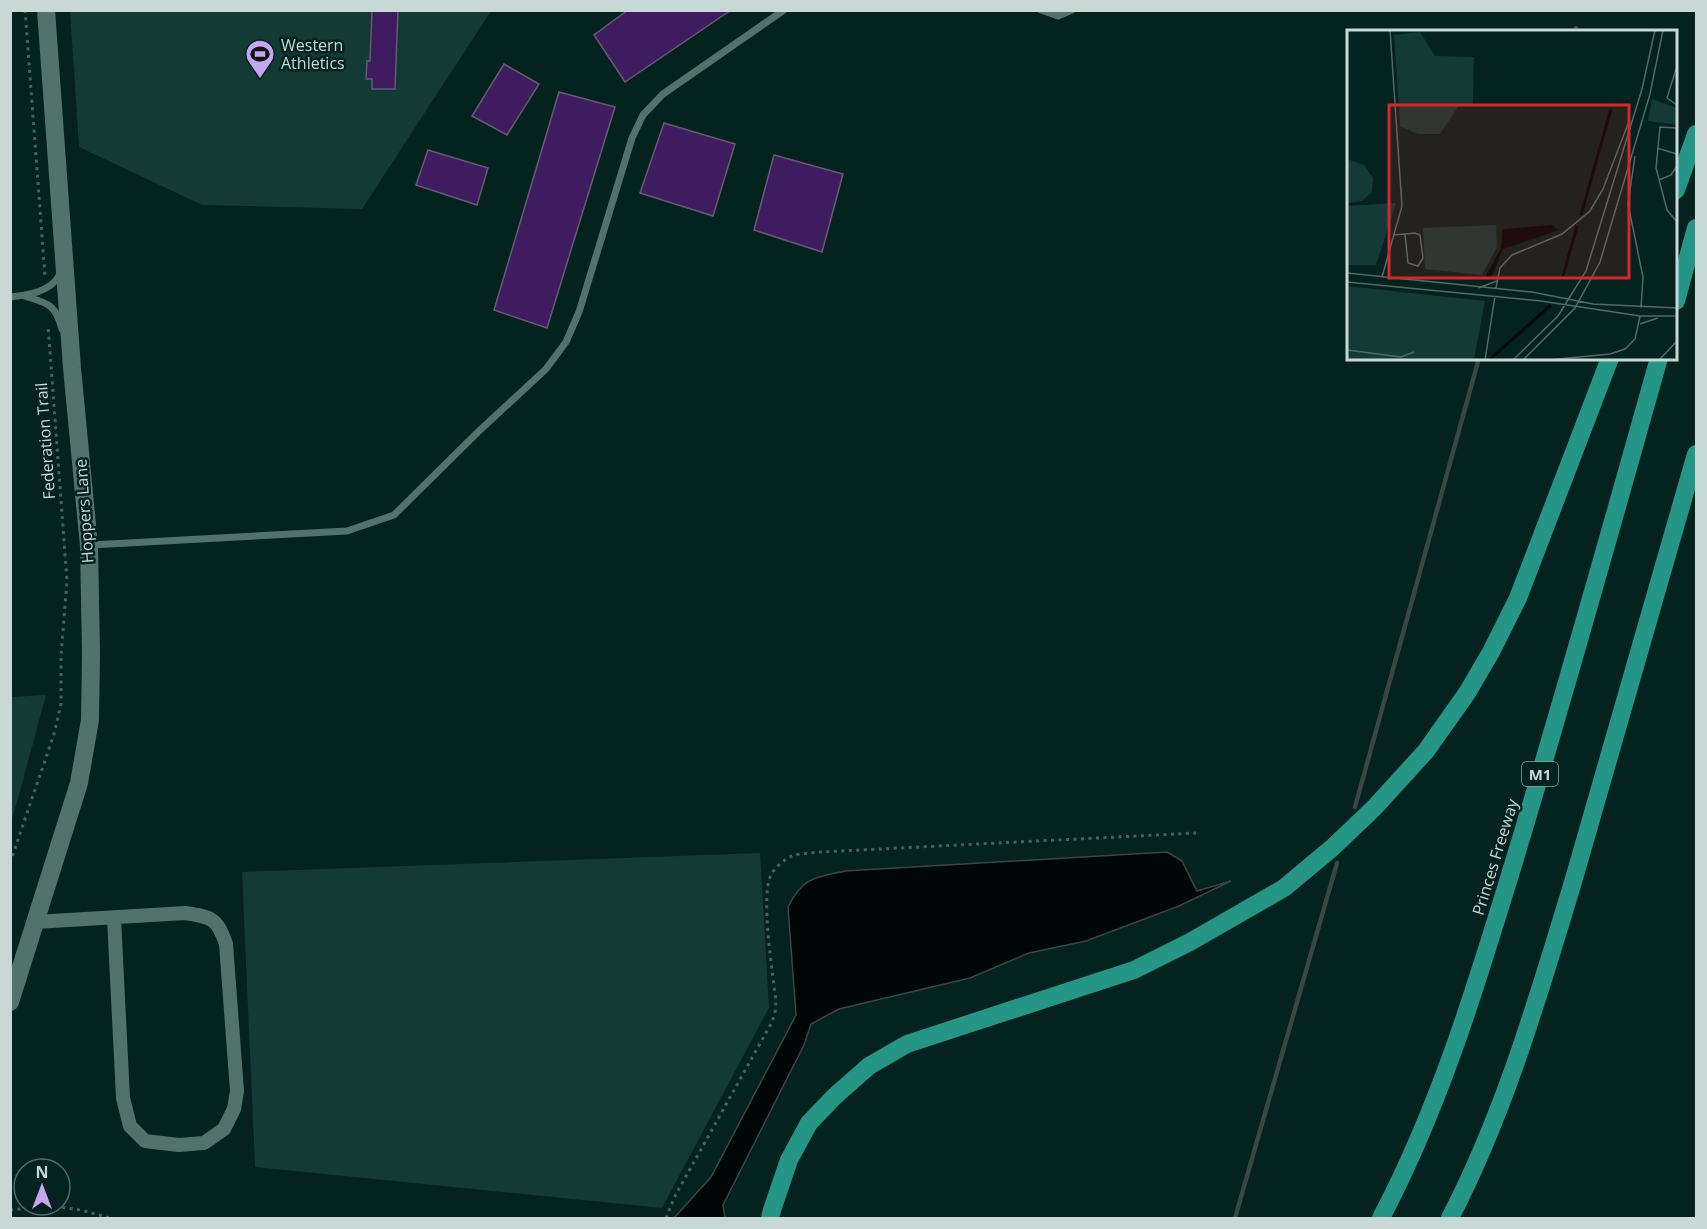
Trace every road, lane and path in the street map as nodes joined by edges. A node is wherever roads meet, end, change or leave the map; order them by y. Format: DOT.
graph roads {
  1 [pos="25,10"];
  2 [pos="46,10"];
  3 [pos="784,10"];
  4 [pos="1041,10"];
  5 [pos="1072,10"];
  6 [pos="1696,134"];
  7 [pos="1677,187"];
  8 [pos="1696,228"];
  9 [pos="65,266"];
  10 [pos="46,289"];
  11 [pos="24,296"];
  12 [pos="10,297"];
  13 [pos="1677,297"];
  14 [pos="47,304"];
  15 [pos="1609,360"];
  16 [pos="1658,360"];
  17 [pos="72,368"];
  18 [pos="1696,454"];
  19 [pos="89,546"];
  20 [pos="1196,833"];
  21 [pos="10,863"];
  22 [pos="114,918"];
  23 [pos="35,922"];
  24 [pos="10,1002"];
  25 [pos="10,1210"];
  26 [pos="110,1218"];
  27 [pos="666,1218"];
  28 [pos="770,1218"];
  29 [pos="1381,1218"];
  30 [pos="1450,1218"];
  1 -- 10 [label="path"];
  2 -- 9 [label="street, Hoppers Lane"];
  3 -- 19 [label="lane"];
  4 -- 5 [label="lane"];
  6 -- 7 [label="highway"];
  8 -- 13 [label="highway"];
  9 -- 10 [label="lane"];
  9 -- 17 [label="street, Hoppers Lane"];
  10 -- 11 [label="lane"];
  11 -- 12 [label="lane"];
  11 -- 14 [label="lane"];
  14 -- 17 [label="lane"];
  14 -- 21 [label="path, Federation Trail"];
  15 -- 28 [label="highway"];
  16 -- 29 [label="highway, Princes Freeway / M1"];
  17 -- 19 [label="street, Hoppers Lane"];
  18 -- 30 [label="highway"];
  19 -- 23 [label="street, Hoppers Lane"];
  20 -- 27 [label="path"];
  22 -- 22 [label="street"];
  22 -- 23 [label="street"];
  23 -- 24 [label="street, Hoppers Lane"];
  25 -- 26 [label="path"];
}
